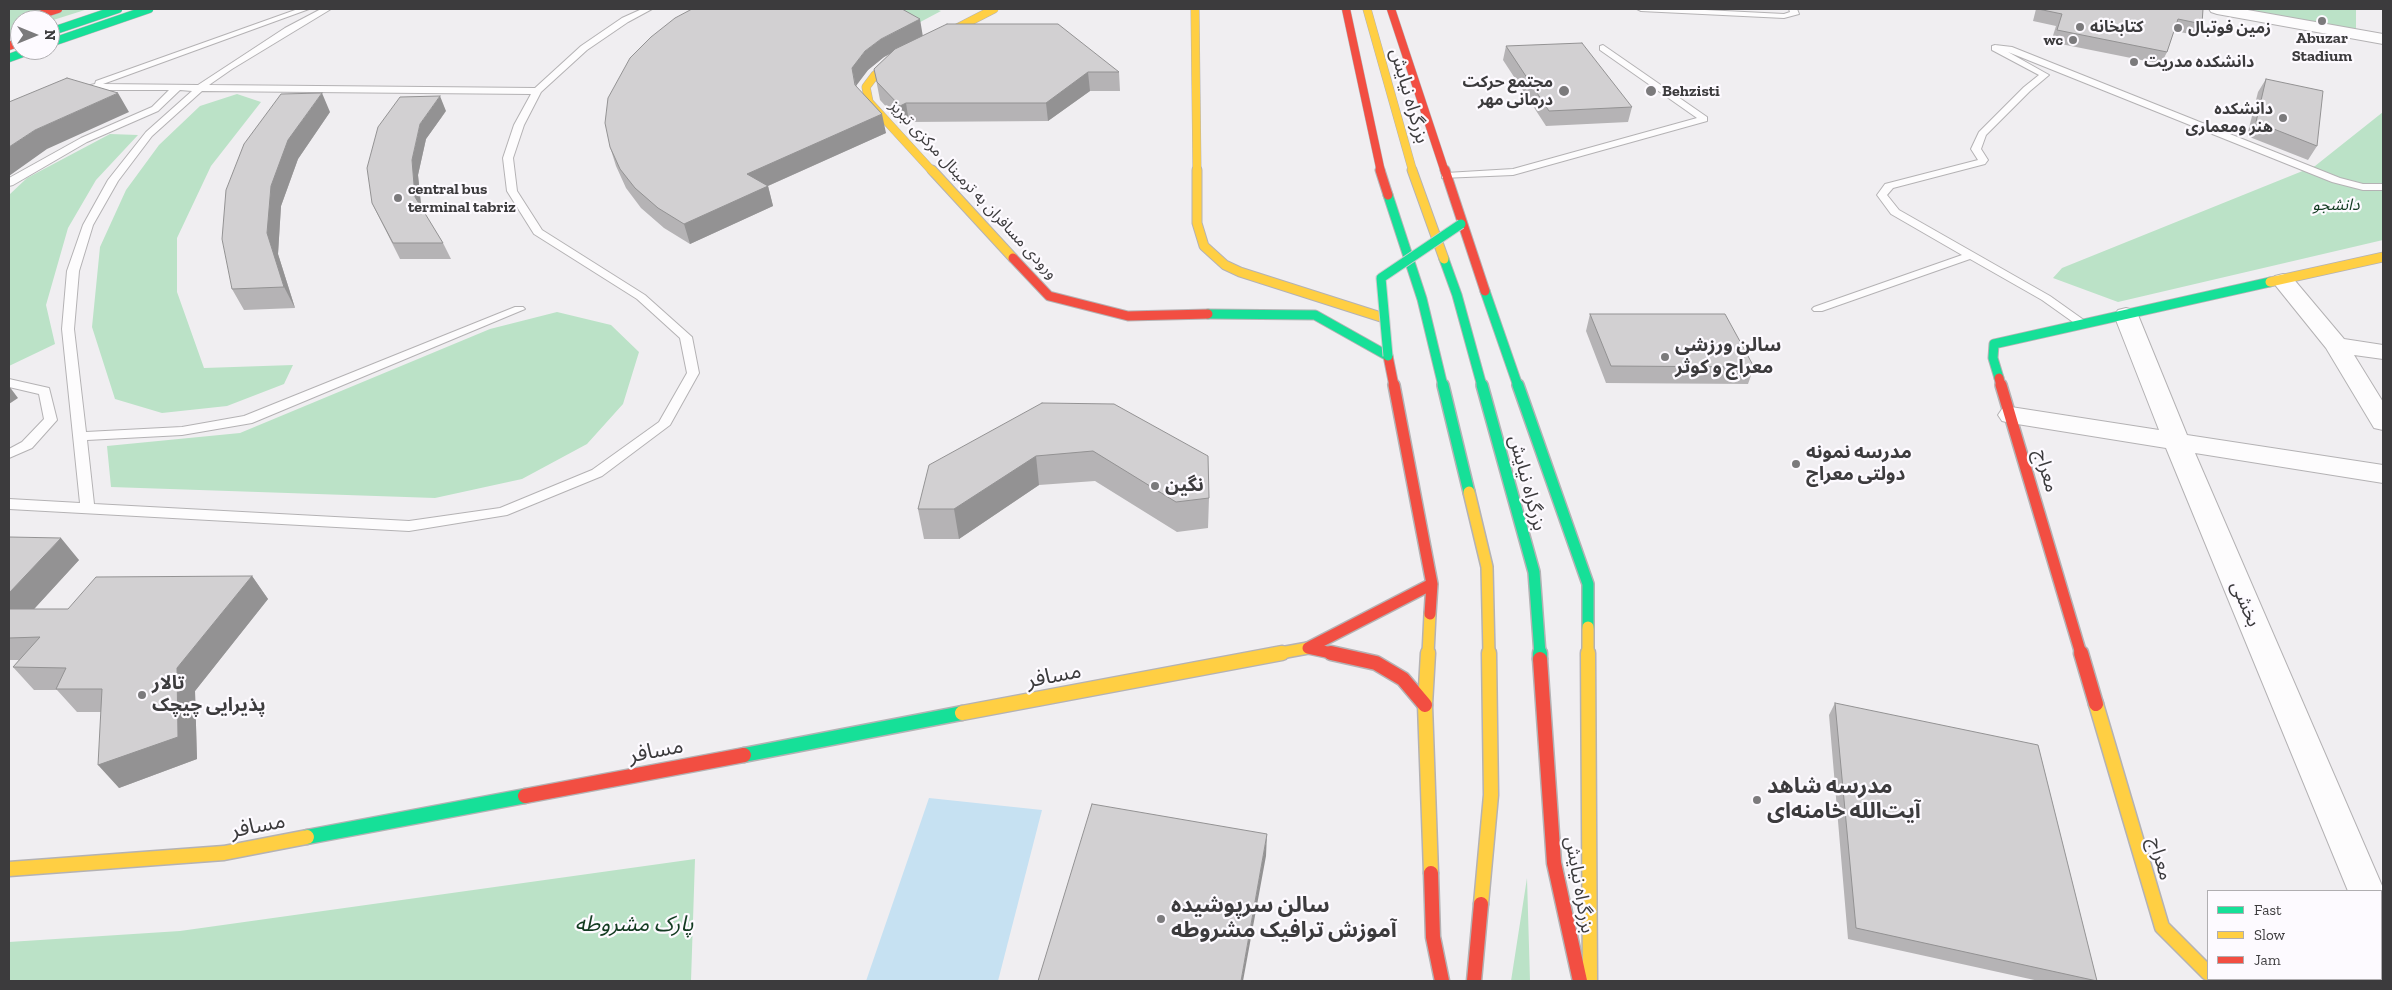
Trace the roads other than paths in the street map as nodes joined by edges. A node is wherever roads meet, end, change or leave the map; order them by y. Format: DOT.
graph roads {
  1 [pos="118,9"];
  2 [pos="148,9"];
  3 [pos="305,9"];
  4 [pos="327,9"];
  5 [pos="648,9"];
  6 [pos="994,9"];
  7 [pos="1195,9"];
  8 [pos="1346,9"];
  9 [pos="1367,9"];
  10 [pos="1391,9"];
  11 [pos="1641,9"];
  12 [pos="1793,9"];
  13 [pos="2217,9"];
  14 [pos="60,29"];
  15 [pos="2383,38"];
  16 [pos="60,40"];
  17 [pos="1603,48"];
  18 [pos="90,86"];
  19 [pos="177,88"];
  20 [pos="200,88"];
  21 [pos="537,91"];
  22 [pos="74,92"];
  23 [pos="1446,176"];
  24 [pos="9,184"];
  25 [pos="2383,186"];
  26 [pos="1462,224"];
  27 [pos="1971,255"];
  28 [pos="2383,257"];
  29 [pos="2283,281"];
  30 [pos="519,309"];
  31 [pos="1818,309"];
  32 [pos="2126,315"];
  33 [pos="1384,318"];
  34 [pos="2084,325"];
  35 [pos="2336,345"];
  36 [pos="2383,352"];
  37 [pos="1388,356"];
  38 [pos="9,383"];
  39 [pos="2011,415"];
  40 [pos="2383,422"];
  41 [pos="80,436"];
  42 [pos="2176,442"];
  43 [pos="9,454"];
  44 [pos="2383,474"];
  45 [pos="9,504"];
  46 [pos="88,509"];
  47 [pos="1432,584"];
  48 [pos="1308,648"];
  49 [pos="1425,706"];
  50 [pos="9,869"];
  51 [pos="2366,890"];
  52 [pos="2207,972"];
  53 [pos="1442,981"];
  54 [pos="1474,981"];
  55 [pos="1580,981"];
  56 [pos="1590,981"];
  1 -- 14 [label="main road"];
  2 -- 16 [label="main road"];
  3 -- 18 [label="lane"];
  4 -- 20 [label="lane"];
  5 -- 21 [label="lane"];
  6 -- 37 [label="main road, ورودی مسافران به ترمینال مرکزی تبریز"];
  7 -- 33 [label="main road"];
  8 -- 54 [label="main road"];
  9 -- 55 [label="main road, بزرگراه نیایش"];
  10 -- 23 [label="main road, بزرگراه نیایش"];
  11 -- 12 [label="lane"];
  13 -- 15 [label="street"];
  17 -- 23 [label="lane"];
  18 -- 19 [label="lane"];
  18 -- 22 [label="lane"];
  19 -- 20 [label="lane"];
  19 -- 24 [label="lane"];
  20 -- 21 [label="lane"];
  20 -- 41 [label="lane"];
  21 -- 46 [label="lane"];
  23 -- 26 [label="main road, بزرگراه نیایش"];
  25 -- 27 [label="lane"];
  26 -- 33 [label="main road, bridge"];
  26 -- 56 [label="main road, بزرگراه نیایش"];
  27 -- 31 [label="lane"];
  27 -- 34 [label="lane"];
  28 -- 29 [label="main road, معراج"];
  29 -- 32 [label="main road, معراج"];
  29 -- 35 [label="street"];
  30 -- 41 [label="lane"];
  32 -- 34 [label="main road, معراج"];
  32 -- 42 [label="street, بخشی"];
  33 -- 37 [label="main road, bridge"];
  34 -- 39 [label="main road, معراج"];
  35 -- 36 [label="street"];
  35 -- 40 [label="street"];
  37 -- 47 [label="main road"];
  38 -- 43 [label="lane"];
  39 -- 42 [label="street"];
  39 -- 52 [label="main road, معراج"];
  41 -- 46 [label="lane"];
  42 -- 44 [label="street"];
  42 -- 51 [label="street, بخشی"];
  45 -- 46 [label="lane"];
  47 -- 48 [label="main road"];
  47 -- 49 [label="main road"];
  48 -- 49 [label="main road"];
  48 -- 50 [label="main road, مسافر"];
  49 -- 53 [label="main road"];
}
